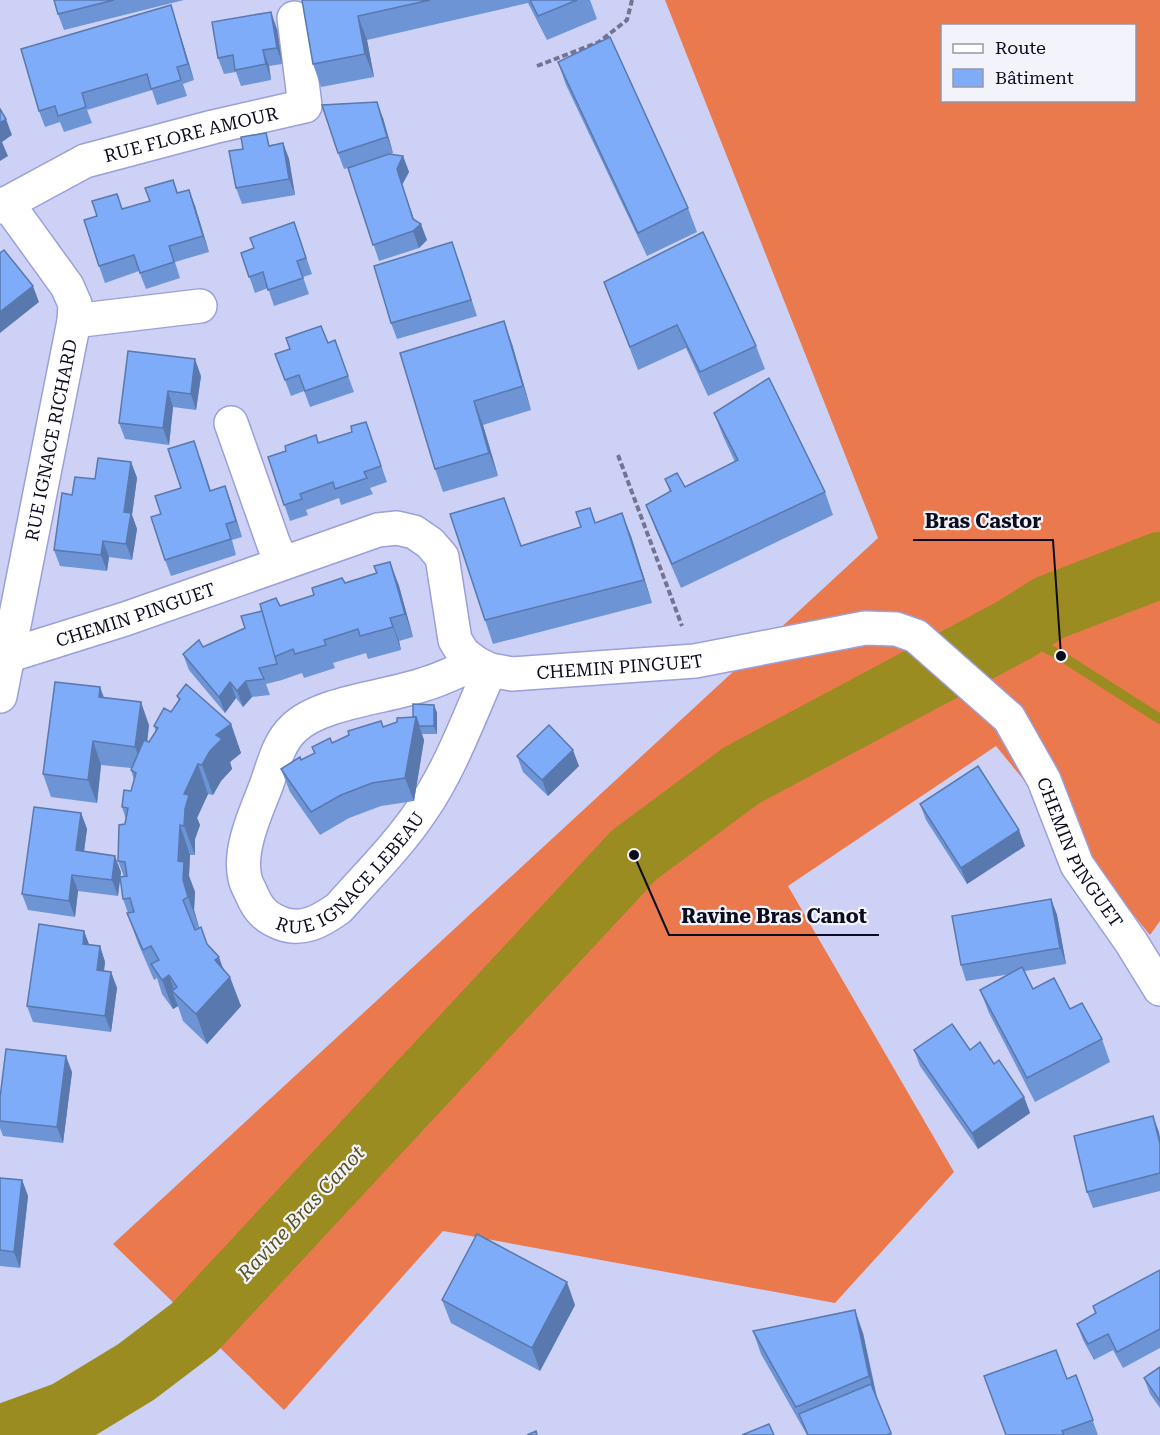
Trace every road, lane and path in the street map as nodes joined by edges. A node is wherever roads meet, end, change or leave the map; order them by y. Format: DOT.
graph roads {
  1 [pos="632,0"];
  2 [pos="294,18"];
  3 [pos="537,66"];
  4 [pos="3,205"];
  5 [pos="200,306"];
  6 [pos="74,321"];
  7 [pos="231,423"];
  8 [pos="618,455"];
  9 [pos="283,563"];
  10 [pos="4,655"];
  11 [pos="695,661"];
  12 [pos="483,667"];
  13 [pos="0,696"];
  14 [pos="1160,989"];
  1 -- 3 [label="path"];
  2 -- 4 [label="street, RUE FLORE AMOUR"];
  4 -- 6 [label="street, RUE IGNACE RICHARD"];
  5 -- 6 [label="street"];
  6 -- 10 [label="street, RUE IGNACE RICHARD"];
  7 -- 9 [label="street"];
  8 -- 11 [label="path"];
  9 -- 10 [label="street, CHEMIN PINGUET"];
  9 -- 12 [label="street, CHEMIN PINGUET"];
  10 -- 13 [label="street, RUE IGNACE RICHARD"];
  11 -- 12 [label="street, CHEMIN PINGUET"];
  11 -- 14 [label="street, CHEMIN PINGUET"];
  12 -- 12 [label="street, RUE IGNACE LEBEAU"];
}
